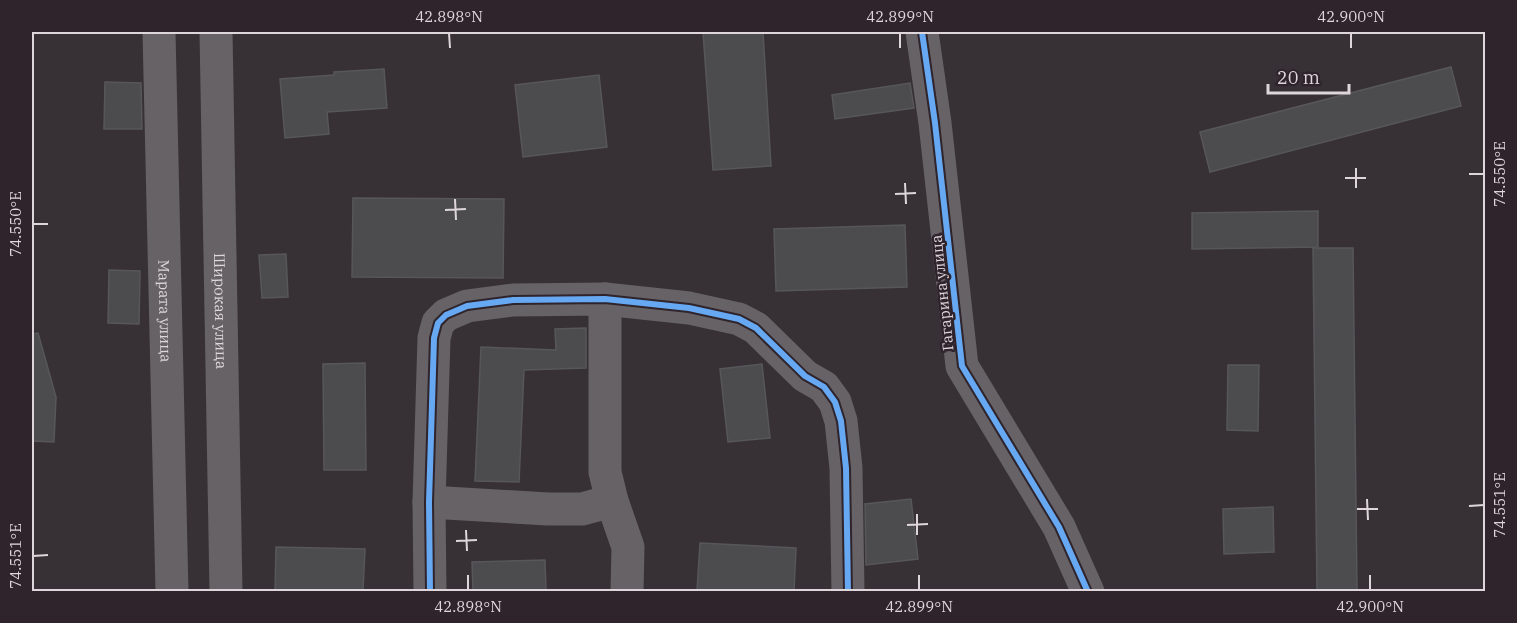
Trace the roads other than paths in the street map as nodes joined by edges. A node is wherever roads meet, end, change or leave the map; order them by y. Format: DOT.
graph roads {
  1 [pos="159,32"];
  2 [pos="216,32"];
  3 [pos="922,32"];
  4 [pos="605,299"];
  5 [pos="612,501"];
  6 [pos="429,502"];
  7 [pos="172,591"];
  8 [pos="226,591"];
  9 [pos="430,591"];
  10 [pos="627,591"];
  11 [pos="848,591"];
  12 [pos="1088,591"];
  1 -- 7 [label="street, Марата улица"];
  2 -- 8 [label="street, Широкая улица"];
  3 -- 12 [label="street, Гагарина улица"];
  4 -- 5 [label="street"];
  4 -- 6 [label="street"];
  4 -- 11 [label="street"];
  5 -- 6 [label="street"];
  5 -- 10 [label="street"];
  6 -- 9 [label="street"];
}
